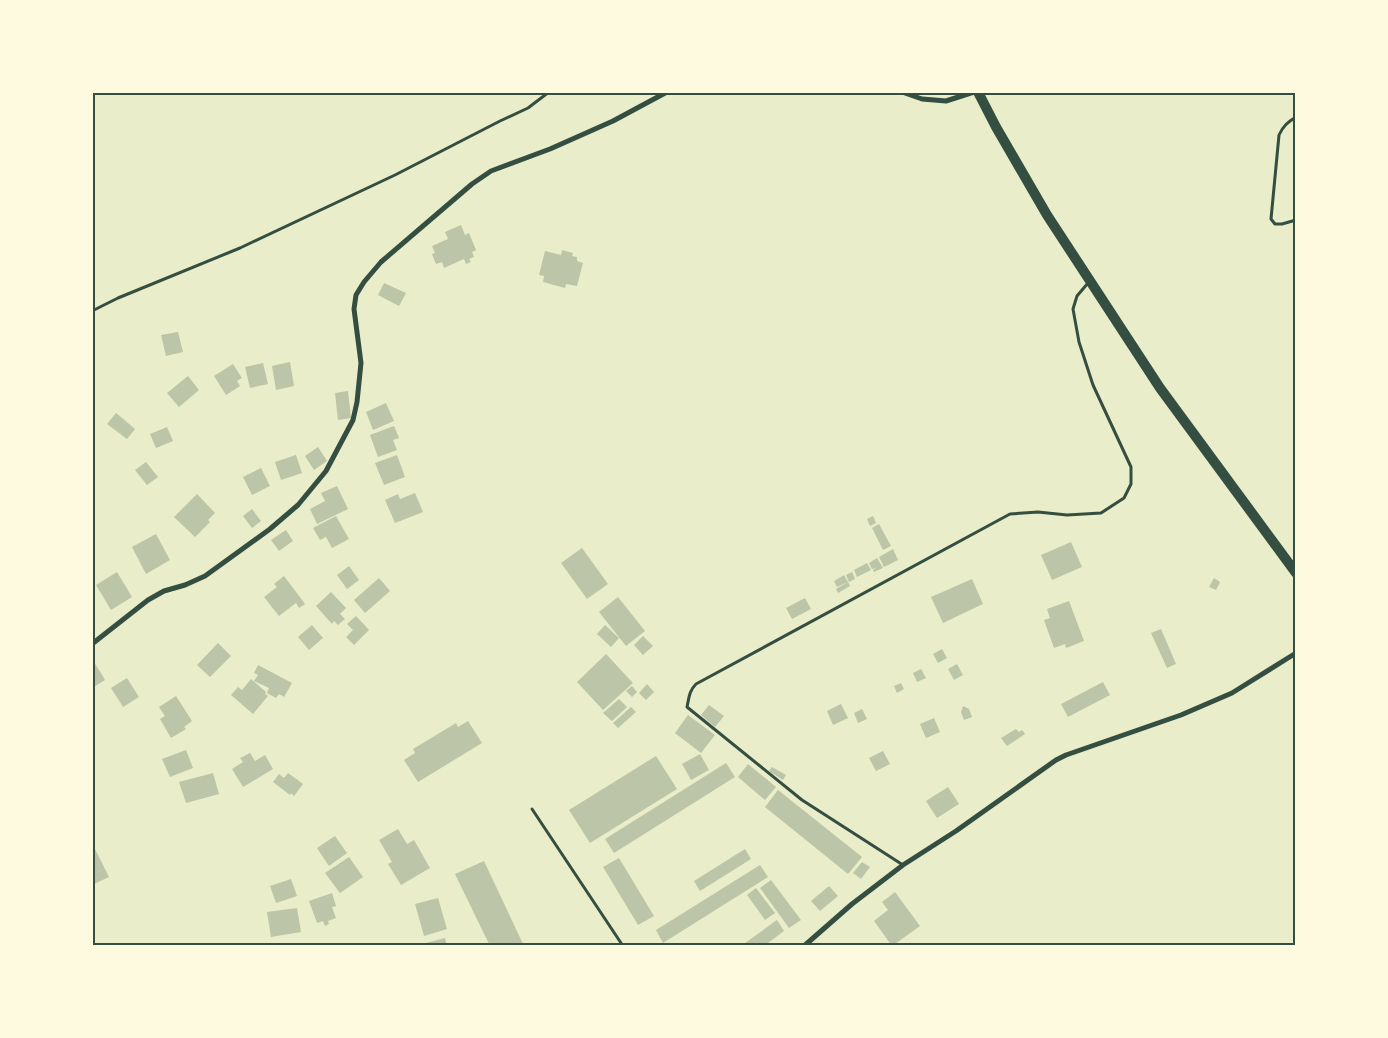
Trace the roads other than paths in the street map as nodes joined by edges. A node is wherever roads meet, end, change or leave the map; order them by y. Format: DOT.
graph roads {
  1 [pos="550,92"];
  2 [pos="667,92"];
  3 [pos="902,92"];
  4 [pos="974,92"];
  5 [pos="978,92"];
  6 [pos="1296,117"];
  7 [pos="1296,220"];
  8 [pos="1090,281"];
  9 [pos="92,311"];
  10 [pos="1296,573"];
  11 [pos="92,644"];
  12 [pos="1296,653"];
  13 [pos="532,809"];
  14 [pos="903,865"];
  15 [pos="623,946"];
  16 [pos="804,946"];
  1 -- 9 [label="lane"];
  2 -- 11 [label="street"];
  3 -- 4 [label="street"];
  5 -- 8 [label="main road"];
  6 -- 7 [label="lane"];
  8 -- 10 [label="main road"];
  8 -- 14 [label="lane"];
  12 -- 14 [label="street"];
  13 -- 15 [label="lane"];
  14 -- 16 [label="street"];
}
